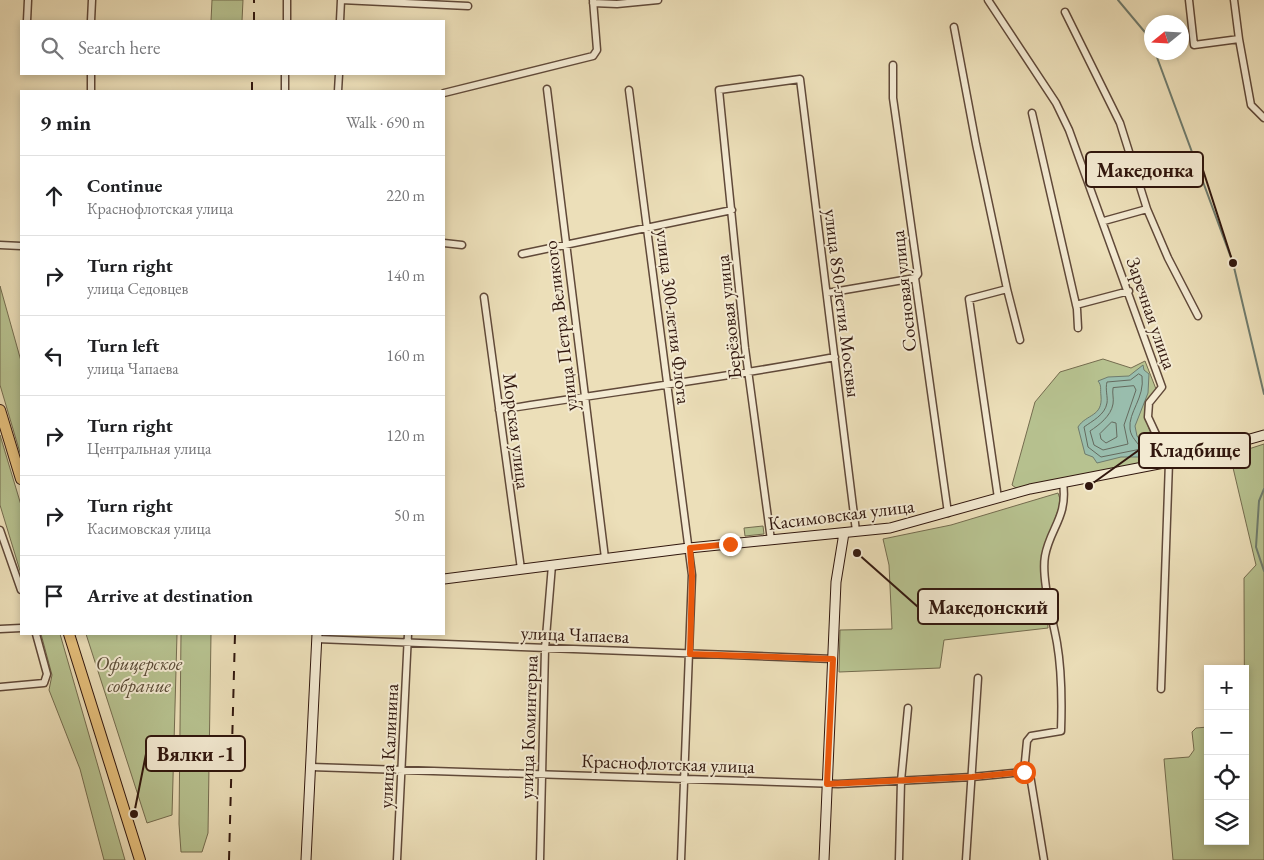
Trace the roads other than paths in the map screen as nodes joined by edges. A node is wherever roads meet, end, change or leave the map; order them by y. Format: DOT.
graph roads {
  1 [pos="28,0"];
  2 [pos="92,0"];
  3 [pos="287,0"];
  4 [pos="341,0"];
  5 [pos="658,0"];
  6 [pos="988,0"];
  7 [pos="1188,0"];
  8 [pos="1234,0"];
  9 [pos="593,1"];
  10 [pos="468,6"];
  11 [pos="1065,12"];
  12 [pos="27,20"];
  13 [pos="91,20"];
  14 [pos="286,20"];
  15 [pos="340,20"];
  16 [pos="954,27"];
  17 [pos="1240,39"];
  18 [pos="893,65"];
  19 [pos="91,75"];
  20 [pos="285,75"];
  21 [pos="339,75"];
  22 [pos="800,79"];
  23 [pos="91,90"];
  24 [pos="284,90"];
  25 [pos="338,90"];
  26 [pos="547,90"];
  27 [pos="629,90"];
  28 [pos="445,93"];
  29 [pos="1032,113"];
  30 [pos="1264,118"];
  31 [pos="1147,209"];
  32 [pos="732,210"];
  33 [pos="1104,221"];
  34 [pos="647,227"];
  35 [pos="445,243"];
  36 [pos="0,245"];
  37 [pos="462,245"];
  38 [pos="20,246"];
  39 [pos="566,246"];
  40 [pos="522,254"];
  41 [pos="915,278"];
  42 [pos="1007,289"];
  43 [pos="1129,291"];
  44 [pos="827,293"];
  45 [pos="484,297"];
  46 [pos="1076,305"];
  47 [pos="1198,316"];
  48 [pos="1078,328"];
  49 [pos="1020,340"];
  50 [pos="835,357"];
  51 [pos="748,373"];
  52 [pos="667,384"];
  53 [pos="584,396"];
  54 [pos="0,410"];
  55 [pos="499,410"];
  56 [pos="1264,435"];
  57 [pos="1169,462"];
  58 [pos="20,476"];
  59 [pos="1063,483"];
  60 [pos="998,498"];
  61 [pos="948,513"];
  62 [pos="0,530"];
  63 [pos="856,532"];
  64 [pos="844,533"];
  65 [pos="771,540"];
  66 [pos="690,548"];
  67 [pos="604,558"];
  68 [pos="552,565"];
  69 [pos="521,569"];
  70 [pos="445,579"];
  71 [pos="20,587"];
  72 [pos="20,628"];
  73 [pos="0,629"];
  74 [pos="36,635"];
  75 [pos="69,635"];
  76 [pos="317,636"];
  77 [pos="408,637"];
  78 [pos="545,649"];
  79 [pos="690,654"];
  80 [pos="833,659"];
  81 [pos="978,678"];
  82 [pos="0,687"];
  83 [pos="1161,689"];
  84 [pos="908,708"];
  85 [pos="311,767"];
  86 [pos="403,770"];
  87 [pos="1024,772"];
  88 [pos="541,774"];
  89 [pos="972,777"];
  90 [pos="684,780"];
  91 [pos="901,781"];
  92 [pos="827,784"];
  93 [pos="140,860"];
  94 [pos="306,860"];
  95 [pos="397,860"];
  96 [pos="540,860"];
  97 [pos="681,860"];
  98 [pos="824,860"];
  99 [pos="899,860"];
  100 [pos="966,860"];
  101 [pos="1044,860"];
  1 -- 12 [label="street"];
  2 -- 13 [label="street"];
  3 -- 14 [label="street"];
  4 -- 10 [label="street"];
  4 -- 15 [label="street"];
  5 -- 9 [label="street"];
  6 -- 33 [label="street, Заречная улица"];
  7 -- 17 [label="street"];
  8 -- 17 [label="street"];
  9 -- 28 [label="street"];
  11 -- 31 [label="street"];
  16 -- 42 [label="street"];
  17 -- 30 [label="street"];
  18 -- 41 [label="street, Сосновая улица"];
  19 -- 23 [label="street"];
  20 -- 24 [label="street"];
  21 -- 25 [label="street"];
  22 -- 32 [label="street, Берёзовая улица"];
  22 -- 44 [label="street, улица 850-летия Москвы"];
  26 -- 39 [label="street, улица Петра Великого"];
  27 -- 34 [label="street, улица 300-летия Флота"];
  29 -- 46 [label="street"];
  31 -- 33 [label="street"];
  31 -- 47 [label="street"];
  32 -- 34 [label="street"];
  32 -- 51 [label="street, Берёзовая улица"];
  33 -- 43 [label="street, Заречная улица"];
  34 -- 39 [label="street"];
  34 -- 52 [label="street, улица 300-летия Флота"];
  35 -- 37 [label="street"];
  36 -- 38 [label="street"];
  39 -- 40 [label="street"];
  39 -- 53 [label="street, улица Петра Великого"];
  41 -- 44 [label="street"];
  41 -- 61 [label="street, Сосновая улица"];
  42 -- 49 [label="street"];
  42 -- 60 [label="street"];
  43 -- 46 [label="street"];
  43 -- 57 [label="street, Заречная улица"];
  44 -- 50 [label="street, улица 850-летия Москвы"];
  45 -- 55 [label="street, Морская улица"];
  46 -- 48 [label="street"];
  50 -- 51 [label="street"];
  50 -- 63 [label="street, улица 850-летия Москвы"];
  51 -- 52 [label="street"];
  51 -- 65 [label="street, Берёзовая улица"];
  52 -- 53 [label="street"];
  52 -- 66 [label="street, улица 300-летия Флота"];
  53 -- 55 [label="street"];
  53 -- 67 [label="street, улица Петра Великого"];
  54 -- 58 [label="main road"];
  55 -- 69 [label="street, Морская улица"];
  56 -- 57 [label="main road, Касимовская улица"];
  57 -- 59 [label="main road, Касимовская улица"];
  57 -- 83 [label="street, Заречная улица"];
  59 -- 60 [label="main road, Касимовская улица"];
  59 -- 87 [label="street"];
  60 -- 61 [label="main road, Касимовская улица"];
  61 -- 63 [label="main road, Касимовская улица"];
  62 -- 71 [label="street"];
  63 -- 64 [label="main road, Касимовская улица"];
  64 -- 65 [label="main road, Касимовская улица"];
  64 -- 80 [label="main road"];
  65 -- 66 [label="main road, Касимовская улица"];
  66 -- 67 [label="main road, Касимовская улица"];
  66 -- 79 [label="street, улица 300-летия Флота"];
  67 -- 68 [label="main road, Касимовская улица"];
  68 -- 69 [label="main road, Касимовская улица"];
  68 -- 78 [label="street, улица Коминтерна"];
  69 -- 70 [label="main road, Касимовская улица"];
  72 -- 73 [label="street"];
  74 -- 82 [label="street"];
  75 -- 93 [label="main road"];
  76 -- 77 [label="street, улица Чапаева"];
  76 -- 85 [label="main road"];
  77 -- 78 [label="street, улица Чапаева"];
  77 -- 86 [label="street, улица Калинина"];
  78 -- 79 [label="street, улица Чапаева"];
  78 -- 88 [label="street, улица Коминтерна"];
  79 -- 80 [label="street, улица Чапаева"];
  79 -- 90 [label="street, улица 300-летия Флота"];
  80 -- 92 [label="main road"];
  81 -- 89 [label="street"];
  84 -- 91 [label="street"];
  85 -- 86 [label="street, Краснофлотская улица"];
  85 -- 94 [label="main road"];
  86 -- 88 [label="street, Краснофлотская улица"];
  86 -- 95 [label="street, улица Калинина"];
  87 -- 89 [label="street, Краснофлотская улица"];
  87 -- 101 [label="street"];
  88 -- 90 [label="street, Краснофлотская улица"];
  88 -- 96 [label="street, улица Коминтерна"];
  89 -- 91 [label="street, Краснофлотская улица"];
  89 -- 100 [label="street"];
  90 -- 92 [label="street, Краснофлотская улица"];
  90 -- 97 [label="street, улица 300-летия Флота"];
  91 -- 92 [label="street, Краснофлотская улица"];
  91 -- 99 [label="street"];
  92 -- 98 [label="main road"];
}
